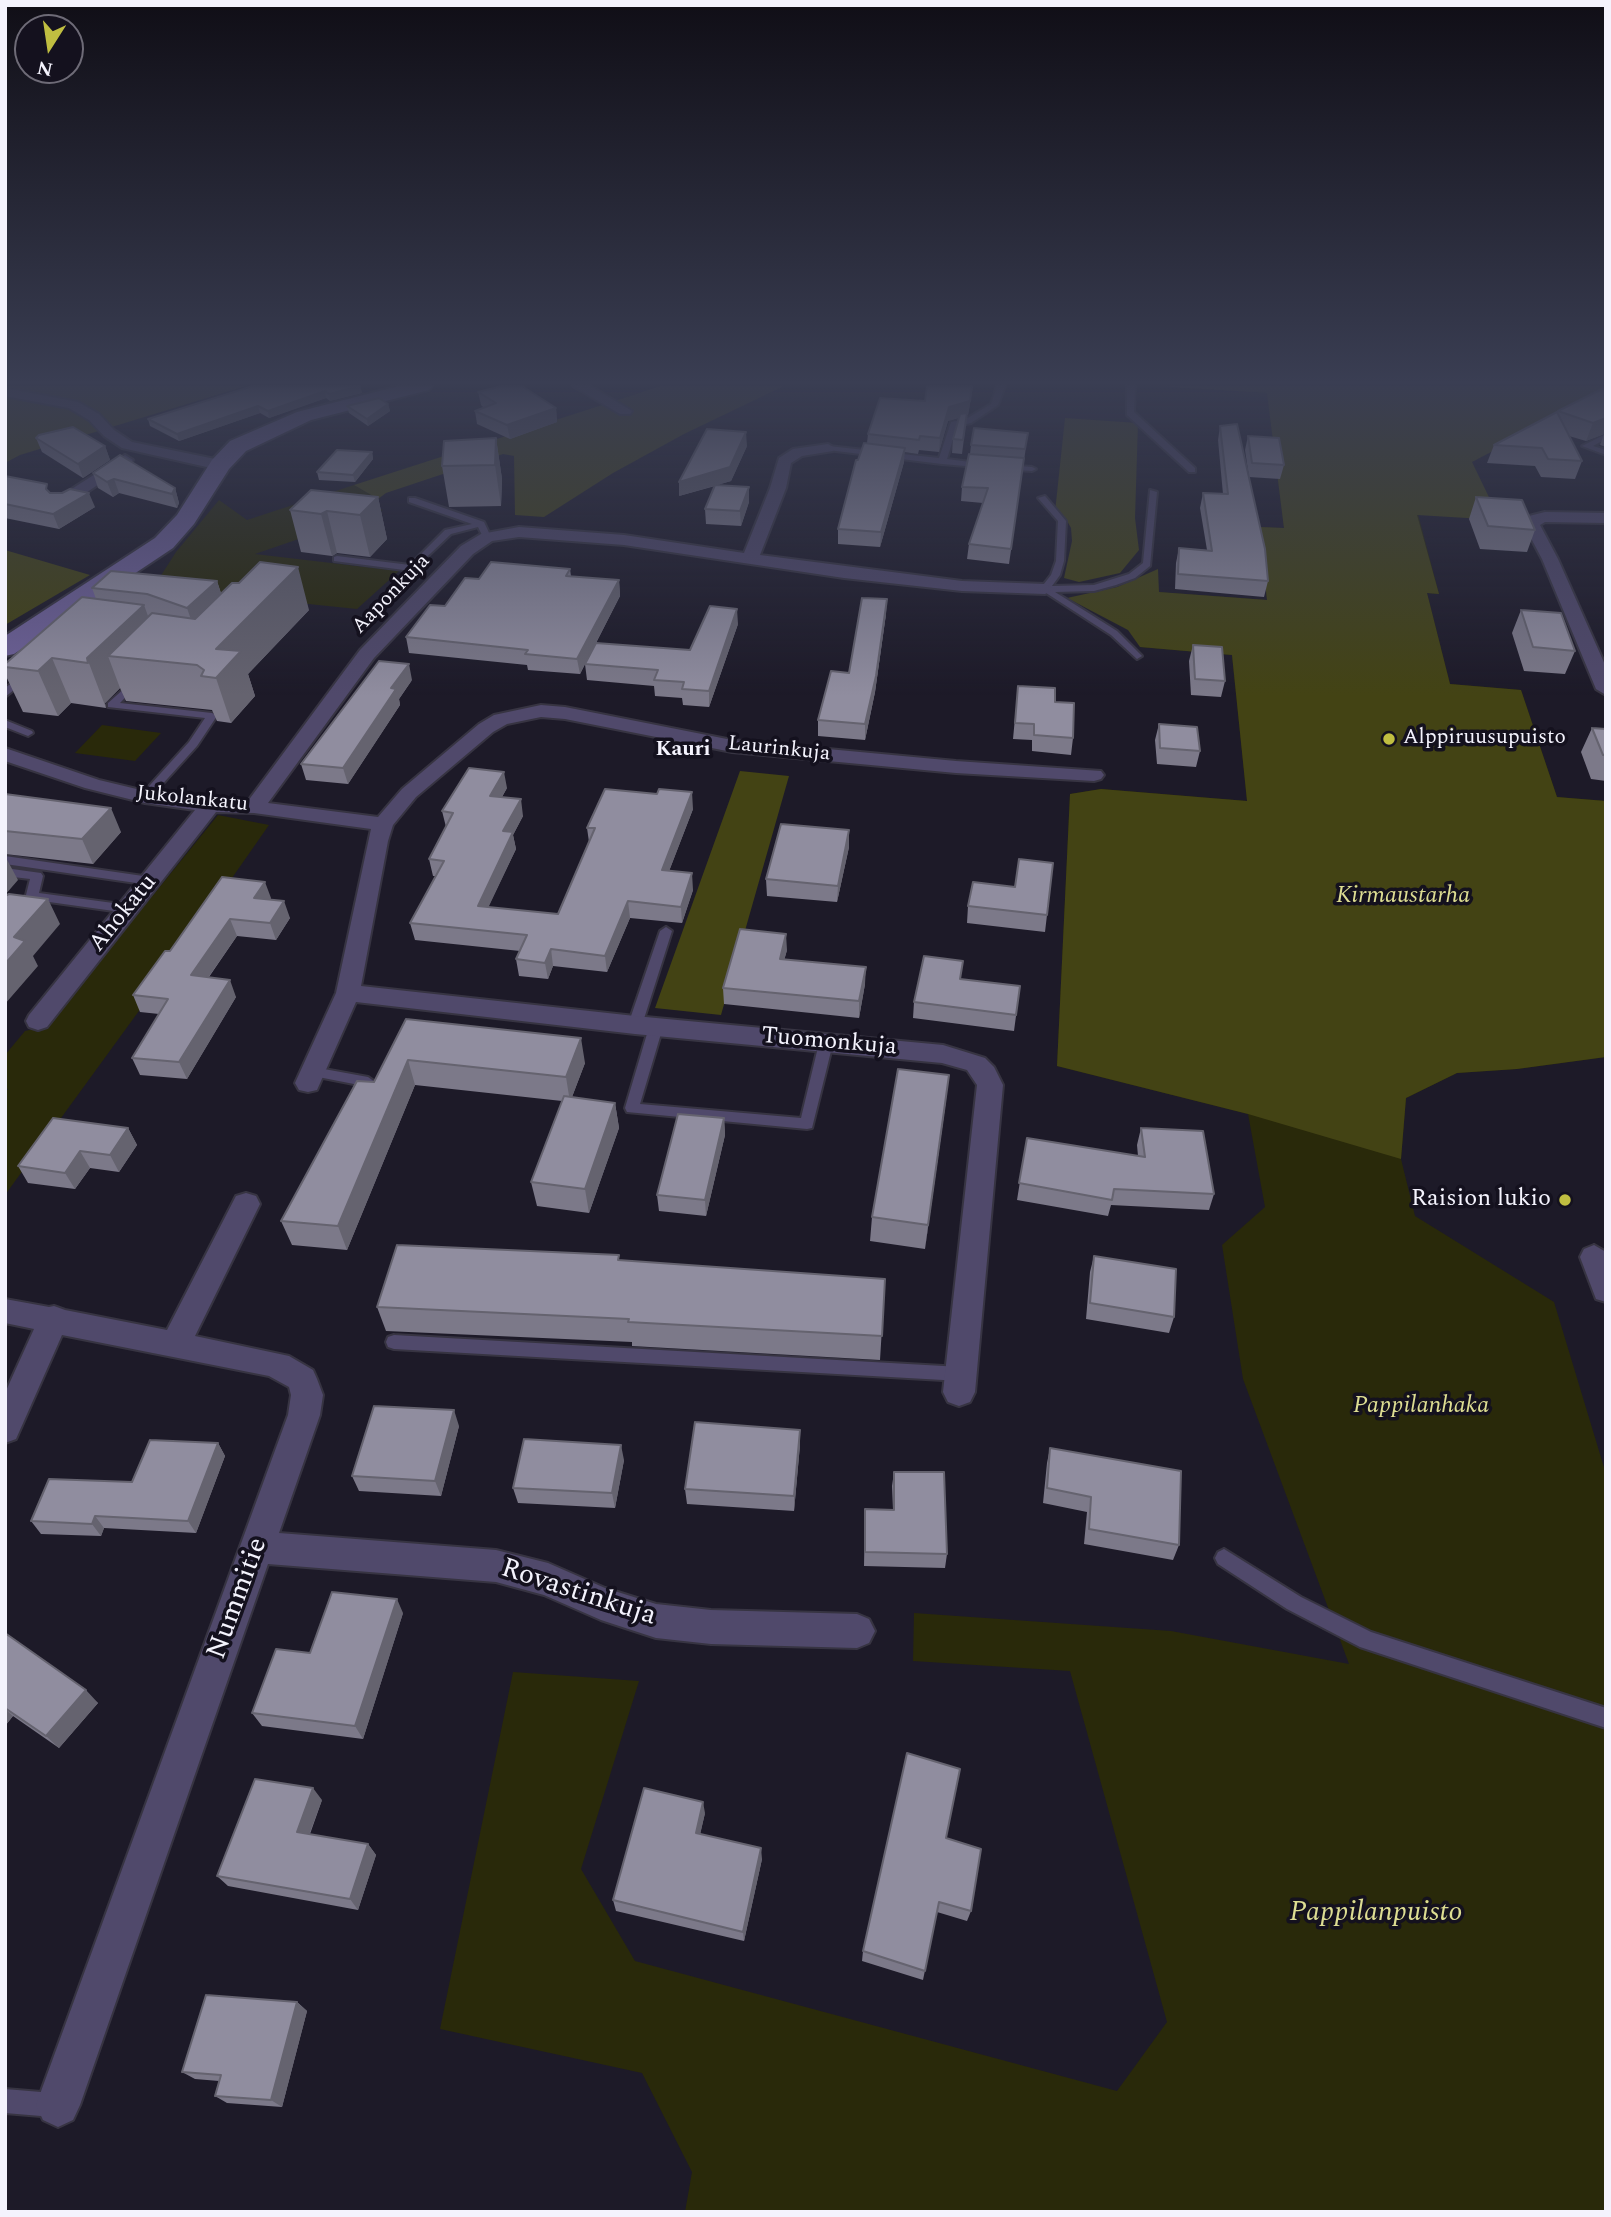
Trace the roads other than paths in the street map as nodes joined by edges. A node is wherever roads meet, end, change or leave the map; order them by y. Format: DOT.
graph roads {
  1 [pos="81,489"];
  2 [pos="205,489"];
  3 [pos="777,489"];
  4 [pos="1153,492"];
  5 [pos="1042,498"];
  6 [pos="412,500"];
  7 [pos="62,502"];
  8 [pos="1606,518"];
  9 [pos="484,531"];
  10 [pos="337,559"];
  11 [pos="750,559"];
  12 [pos="1045,589"];
  13 [pos="5,649"];
  14 [pos="1138,656"];
  15 [pos="35,668"];
  16 [pos="138,678"];
  17 [pos="1606,690"];
  18 [pos="5,694"];
  19 [pos="5,723"];
  20 [pos="28,733"];
  21 [pos="5,754"];
  22 [pos="1094,775"];
  23 [pos="145,797"];
  24 [pos="210,806"];
  25 [pos="254,807"];
  26 [pos="383,824"];
  27 [pos="5,860"];
  28 [pos="5,872"];
  29 [pos="150,881"];
  30 [pos="32,896"];
  31 [pos="128,909"];
  32 [pos="5,925"];
  33 [pos="666,931"];
  34 [pos="348,993"];
  35 [pos="38,1021"];
  36 [pos="645,1026"];
  37 [pos="826,1043"];
  38 [pos="311,1077"];
  39 [pos="355,1105"];
  40 [pos="246,1204"];
  41 [pos="1594,1257"];
  42 [pos="1606,1290"];
  43 [pos="5,1311"];
  44 [pos="54,1318"];
  45 [pos="394,1342"];
  46 [pos="176,1343"];
  47 [pos="960,1383"];
  48 [pos="5,1429"];
  49 [pos="257,1547"];
  50 [pos="1224,1558"];
  51 [pos="857,1631"];
  52 [pos="1606,1718"];
  53 [pos="5,2101"];
  54 [pos="58,2105"];
  1 -- 7 [label="street"];
  2 -- 13 [label="street"];
  3 -- 11 [label="street"];
  4 -- 12 [label="lane"];
  5 -- 12 [label="lane"];
  6 -- 9 [label="lane"];
  8 -- 17 [label="street"];
  9 -- 10 [label="lane"];
  9 -- 11 [label="street, Aaponkuja"];
  9 -- 25 [label="street, Aaponkuja"];
  11 -- 12 [label="street, Aaponkuja"];
  12 -- 14 [label="lane"];
  15 -- 18 [label="lane"];
  16 -- 23 [label="lane"];
  19 -- 20 [label="lane"];
  21 -- 23 [label="street, Jukolankatu"];
  22 -- 26 [label="street, Laurinkuja"];
  23 -- 24 [label="street, Jukolankatu"];
  24 -- 25 [label="street, Jukolankatu"];
  24 -- 29 [label="street, Ahokatu"];
  25 -- 26 [label="street, Jukolankatu"];
  26 -- 34 [label="street"];
  27 -- 29 [label="lane"];
  28 -- 30 [label="lane"];
  29 -- 31 [label="street, Ahokatu"];
  30 -- 31 [label="lane"];
  30 -- 32 [label="lane"];
  31 -- 35 [label="street, Ahokatu"];
  33 -- 36 [label="lane"];
  34 -- 36 [label="street, Tuomonkuja"];
  34 -- 38 [label="street"];
  36 -- 37 [label="street, Tuomonkuja"];
  36 -- 37 [label="lane"];
  37 -- 47 [label="street, Tuomonkuja"];
  38 -- 39 [label="lane"];
  40 -- 46 [label="street"];
  41 -- 42 [label="street"];
  43 -- 44 [label="street, Nummitie"];
  44 -- 46 [label="street, Nummitie"];
  44 -- 48 [label="street"];
  45 -- 47 [label="lane"];
  46 -- 49 [label="street, Nummitie"];
  49 -- 51 [label="street, Rovastinkuja"];
  49 -- 54 [label="street, Nummitie"];
  50 -- 52 [label="lane"];
  53 -- 54 [label="lane"];
}
